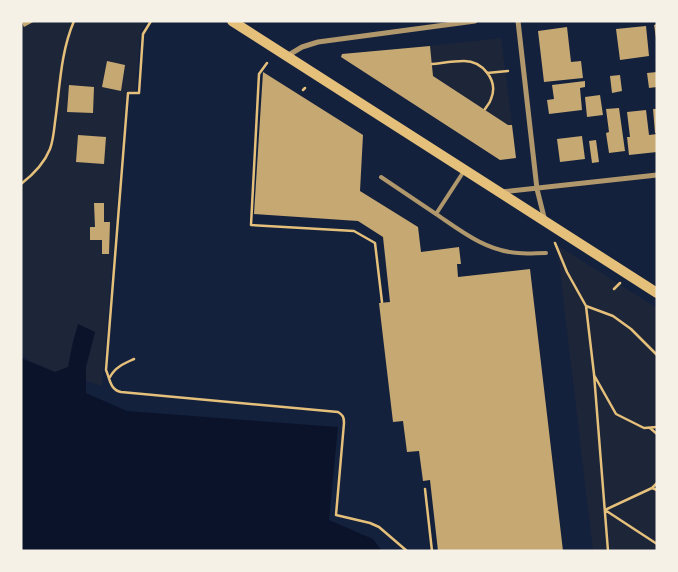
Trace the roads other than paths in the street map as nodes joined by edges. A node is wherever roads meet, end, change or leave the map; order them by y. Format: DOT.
graph roads {
  1 [pos="232,21"];
  2 [pos="475,21"];
  3 [pos="518,21"];
  4 [pos="287,56"];
  5 [pos="465,169"];
  6 [pos="657,174"];
  7 [pos="381,177"];
  8 [pos="537,189"];
  9 [pos="501,192"];
  10 [pos="436,214"];
  11 [pos="545,221"];
  12 [pos="546,253"];
  13 [pos="657,293"];
  1 -- 4 [label="main road"];
  2 -- 4 [label="street"];
  3 -- 8 [label="street"];
  4 -- 5 [label="main road"];
  5 -- 9 [label="main road"];
  5 -- 10 [label="lane"];
  6 -- 8 [label="street"];
  7 -- 10 [label="lane"];
  8 -- 9 [label="street"];
  8 -- 11 [label="street"];
  9 -- 11 [label="main road"];
  10 -- 12 [label="lane"];
  11 -- 13 [label="main road"];
}
